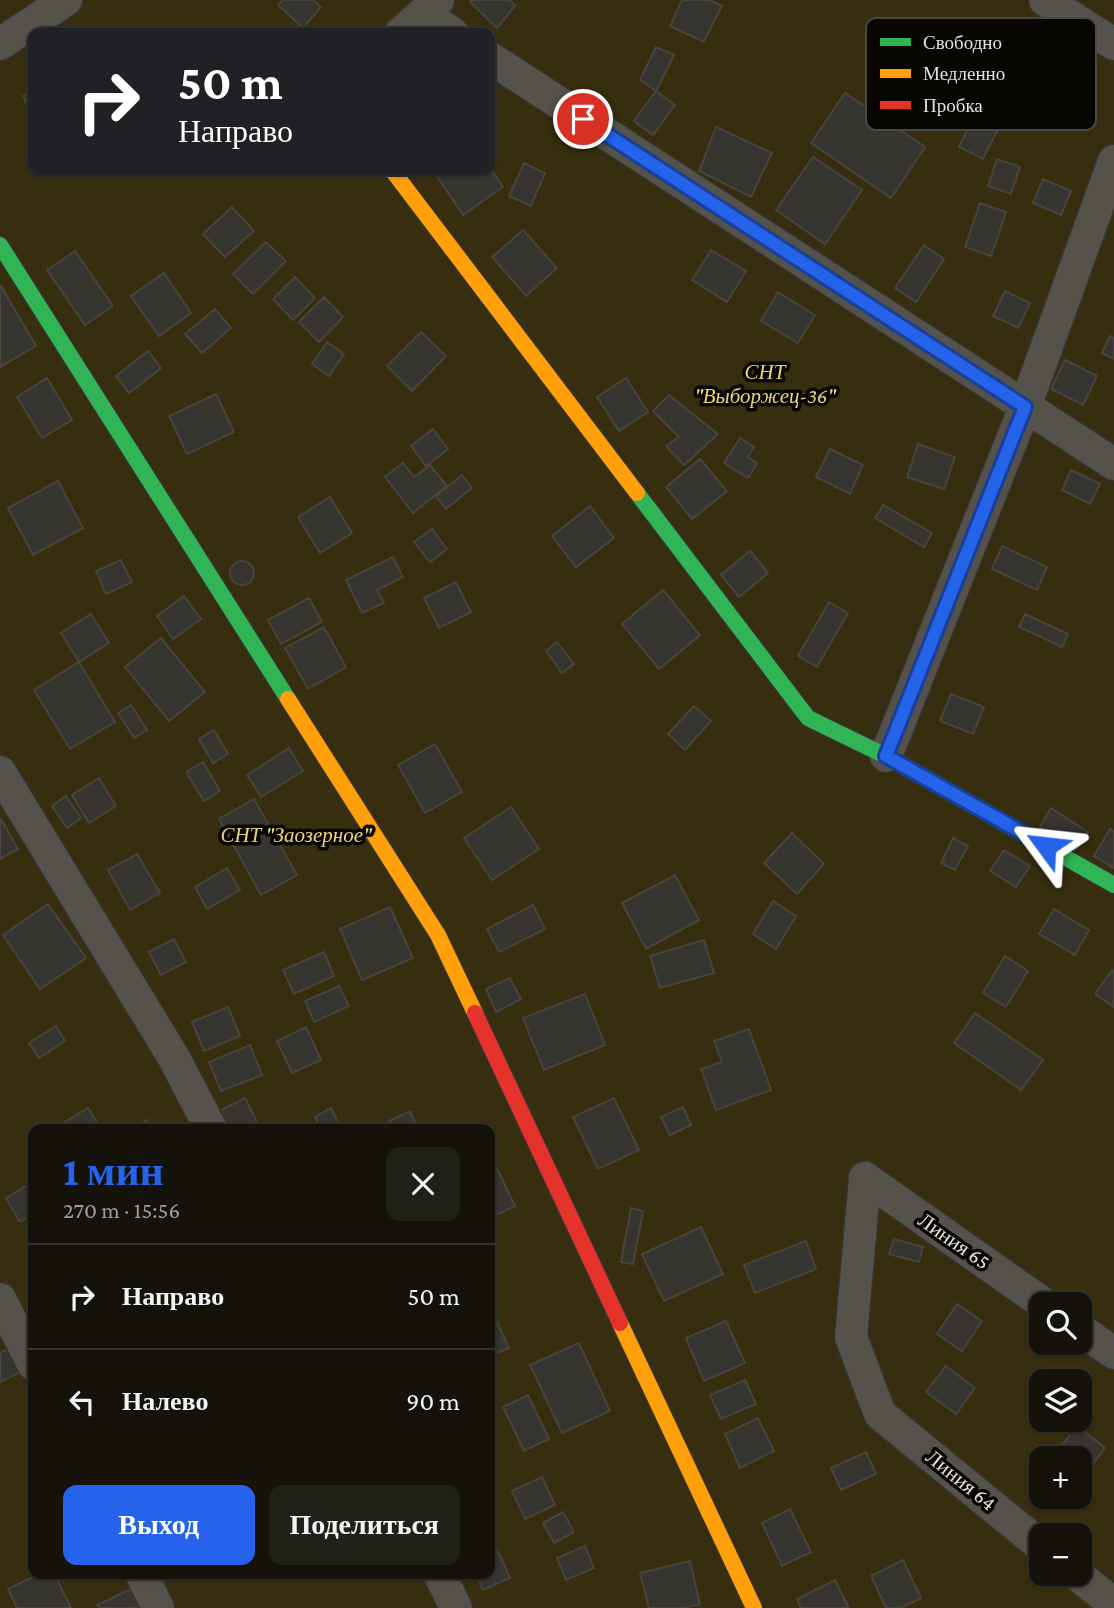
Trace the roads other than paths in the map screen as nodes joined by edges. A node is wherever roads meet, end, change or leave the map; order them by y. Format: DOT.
graph roads {
  1 [pos="66,0"];
  2 [pos="1045,0"];
  3 [pos="421,16"];
  4 [pos="1073,18"];
  5 [pos="443,28"];
  6 [pos="1096,33"];
  7 [pos="0,44"];
  8 [pos="1114,44"];
  9 [pos="495,61"];
  10 [pos="1114,161"];
  11 [pos="396,175"];
  12 [pos="0,245"];
  13 [pos="1025,407"];
  14 [pos="1114,464"];
  15 [pos="886,756"];
  16 [pos="0,772"];
  17 [pos="1114,885"];
  18 [pos="208,1124"];
  19 [pos="1029,1293"];
  20 [pos="0,1299"];
  21 [pos="1092,1337"];
  22 [pos="1114,1353"];
  23 [pos="28,1354"];
  24 [pos="880,1414"];
  25 [pos="1029,1536"];
  26 [pos="144,1579"];
  27 [pos="442,1579"];
  28 [pos="1091,1586"];
  29 [pos="1114,1604"];
  30 [pos="158,1608"];
  31 [pos="456,1608"];
  32 [pos="754,1608"];
  1 -- 7 [label="street"];
  2 -- 4 [label="street"];
  3 -- 5 [label="street"];
  6 -- 8 [label="street"];
  9 -- 13 [label="street"];
  10 -- 13 [label="street"];
  11 -- 15 [label="street"];
  12 -- 32 [label="street"];
  13 -- 14 [label="street"];
  13 -- 15 [label="street"];
  15 -- 17 [label="street"];
  16 -- 18 [label="street"];
  19 -- 24 [label="street, Линия 65"];
  20 -- 23 [label="street"];
  21 -- 22 [label="street"];
  24 -- 25 [label="street, Линия 64"];
  26 -- 30 [label="street"];
  27 -- 31 [label="street"];
  28 -- 29 [label="street"];
}
